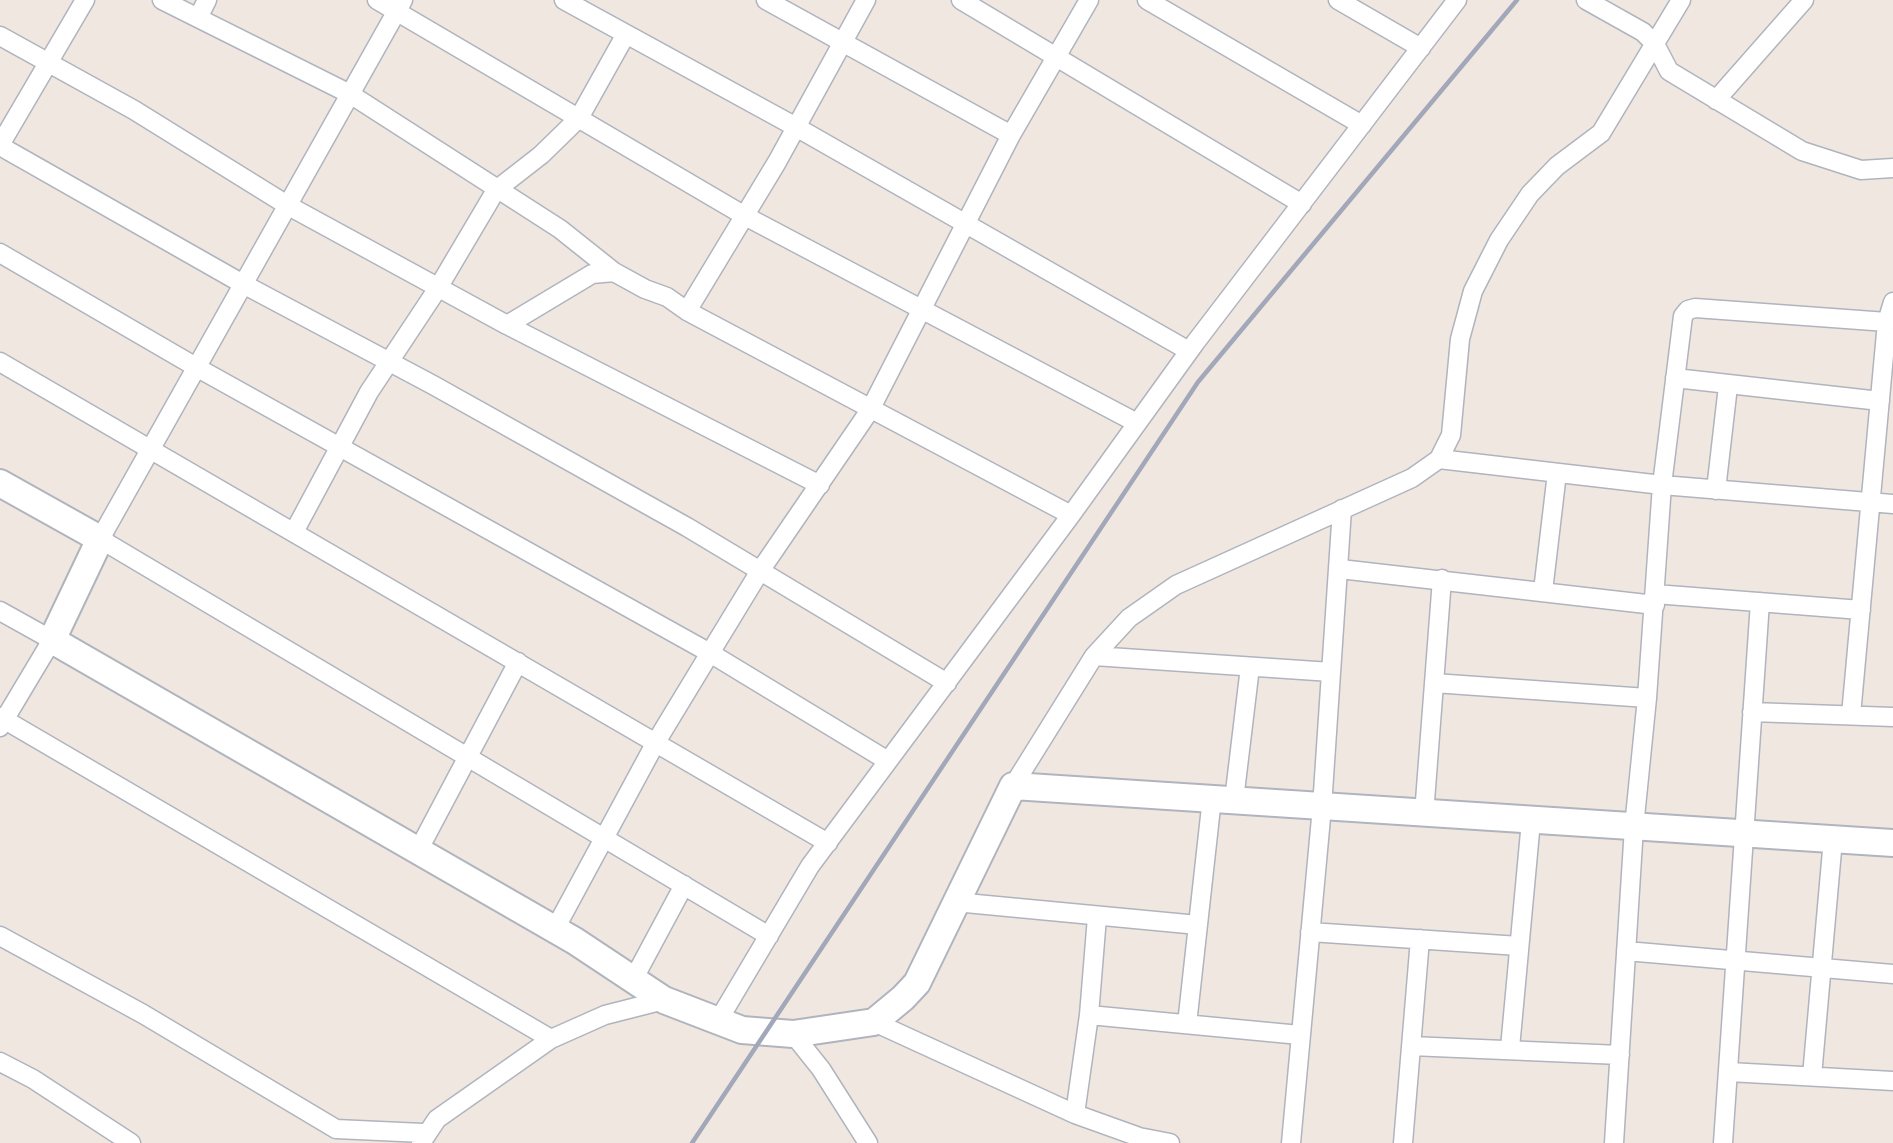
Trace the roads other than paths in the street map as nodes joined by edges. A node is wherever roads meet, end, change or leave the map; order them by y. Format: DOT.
graph roads {
  1 [pos="85,0"];
  2 [pos="162,0"];
  3 [pos="207,0"];
  4 [pos="377,0"];
  5 [pos="564,0"];
  6 [pos="766,0"];
  7 [pos="866,0"];
  8 [pos="961,0"];
  9 [pos="1089,0"];
  10 [pos="1147,0"];
  11 [pos="1338,0"];
  12 [pos="1457,0"];
  13 [pos="1586,0"];
  14 [pos="1681,0"];
  15 [pos="1804,0"];
  16 [pos="401,5"];
  17 [pos="198,18"];
  18 [pos="626,34"];
  19 [pos="0,36"];
  20 [pos="842,42"];
  21 [pos="1655,44"];
  22 [pos="1421,48"];
  23 [pos="1057,55"];
  24 [pos="46,62"];
  25 [pos="350,94"];
  26 [pos="1716,100"];
  27 [pos="579,118"];
  28 [pos="1362,125"];
  29 [pos="796,127"];
  30 [pos="1011,135"];
  31 [pos="0,145"];
  32 [pos="1893,168"];
  33 [pos="496,190"];
  34 [pos="1301,204"];
  35 [pos="287,205"];
  36 [pos="745,216"];
  37 [pos="965,224"];
  38 [pos="0,253"];
  39 [pos="614,272"];
  40 [pos="243,284"];
  41 [pos="438,288"];
  42 [pos="1893,302"];
  43 [pos="922,309"];
  44 [pos="687,311"];
  45 [pos="1887,322"];
  46 [pos="508,325"];
  47 [pos="1189,351"];
  48 [pos="389,361"];
  49 [pos="0,362"];
  50 [pos="197,366"];
  51 [pos="1675,377"];
  52 [pos="1728,386"];
  53 [pos="1880,401"];
  54 [pos="870,410"];
  55 [pos="1137,423"];
  56 [pos="1885,430"];
  57 [pos="341,446"];
  58 [pos="150,449"];
  59 [pos="1440,459"];
  60 [pos="1556,473"];
  61 [pos="0,483"];
  62 [pos="820,485"];
  63 [pos="1662,485"];
  64 [pos="1716,490"];
  65 [pos="1870,504"];
  66 [pos="1893,504"];
  67 [pos="1342,509"];
  68 [pos="1071,515"];
  69 [pos="294,532"];
  70 [pos="100,539"];
  71 [pos="1340,569"];
  72 [pos="760,571"];
  73 [pos="1442,579"];
  74 [pos="1543,591"];
  75 [pos="1655,600"];
  76 [pos="1760,603"];
  77 [pos="1861,610"];
  78 [pos="0,611"];
  79 [pos="52,640"];
  80 [pos="709,653"];
  81 [pos="1094,656"];
  82 [pos="518,662"];
  83 [pos="1250,667"];
  84 [pos="1331,672"];
  85 [pos="947,683"];
  86 [pos="1434,683"];
  87 [pos="1647,698"];
  88 [pos="1752,712"];
  89 [pos="1851,716"];
  90 [pos="1893,717"];
  91 [pos="1,721"];
  92 [pos="656,742"];
  93 [pos="468,758"];
  94 [pos="888,761"];
  95 [pos="1013,786"];
  96 [pos="1223,799"];
  97 [pos="1321,807"];
  98 [pos="1424,814"];
  99 [pos="1531,821"];
  100 [pos="1633,827"];
  101 [pos="1745,834"];
  102 [pos="605,839"];
  103 [pos="1833,839"];
  104 [pos="828,843"];
  105 [pos="1893,843"];
  106 [pos="419,849"];
  107 [pos="684,885"];
  108 [pos="955,902"];
  109 [pos="1097,917"];
  110 [pos="1198,925"];
  111 [pos="555,929"];
  112 [pos="1310,932"];
  113 [pos="0,936"];
  114 [pos="769,936"];
  115 [pos="1420,939"];
  116 [pos="1519,946"];
  117 [pos="1626,951"];
  118 [pos="1737,962"];
  119 [pos="1822,970"];
  120 [pos="1893,974"];
  121 [pos="633,981"];
  122 [pos="664,1000"];
  123 [pos="1089,1015"];
  124 [pos="718,1021"];
  125 [pos="874,1022"];
  126 [pos="1187,1024"];
  127 [pos="793,1034"];
  128 [pos="1300,1035"];
  129 [pos="551,1038"];
  130 [pos="1411,1046"];
  131 [pos="1510,1048"];
  132 [pos="1620,1055"];
  133 [pos="0,1062"];
  134 [pos="1729,1072"];
  135 [pos="1812,1076"];
  136 [pos="1893,1081"];
  137 [pos="1075,1114"];
  138 [pos="418,1139"];
  139 [pos="131,1143"];
  140 [pos="867,1143"];
  141 [pos="1170,1143"];
  142 [pos="1290,1143"];
  143 [pos="1403,1143"];
  144 [pos="1614,1143"];
  145 [pos="1723,1143"];
  1 -- 24 [label="street"];
  2 -- 17 [label="street"];
  3 -- 17 [label="street"];
  4 -- 16 [label="street"];
  5 -- 18 [label="street"];
  6 -- 20 [label="street"];
  7 -- 20 [label="street"];
  8 -- 23 [label="street"];
  9 -- 23 [label="street"];
  10 -- 28 [label="street"];
  11 -- 22 [label="street"];
  12 -- 22 [label="street"];
  13 -- 21 [label="street"];
  14 -- 21 [label="street"];
  15 -- 26 [label="street"];
  16 -- 25 [label="street"];
  16 -- 27 [label="street"];
  17 -- 25 [label="street"];
  18 -- 27 [label="street"];
  18 -- 29 [label="street"];
  19 -- 24 [label="street"];
  20 -- 29 [label="street"];
  20 -- 30 [label="street"];
  21 -- 26 [label="street"];
  21 -- 59 [label="street"];
  22 -- 28 [label="street"];
  23 -- 30 [label="street"];
  23 -- 34 [label="street"];
  24 -- 31 [label="street"];
  24 -- 35 [label="street"];
  25 -- 33 [label="street"];
  25 -- 35 [label="street"];
  26 -- 32 [label="street"];
  27 -- 33 [label="street"];
  27 -- 36 [label="street"];
  28 -- 34 [label="street"];
  29 -- 36 [label="street"];
  29 -- 37 [label="street"];
  30 -- 37 [label="street"];
  31 -- 40 [label="street"];
  33 -- 39 [label="street"];
  33 -- 41 [label="street"];
  34 -- 47 [label="street"];
  35 -- 40 [label="street"];
  35 -- 41 [label="street"];
  36 -- 43 [label="street"];
  36 -- 44 [label="street"];
  37 -- 43 [label="street"];
  37 -- 47 [label="street"];
  38 -- 50 [label="street"];
  39 -- 44 [label="street"];
  39 -- 46 [label="street"];
  40 -- 48 [label="street"];
  40 -- 50 [label="street"];
  41 -- 46 [label="street"];
  41 -- 48 [label="street"];
  42 -- 45 [label="street"];
  43 -- 54 [label="street"];
  43 -- 55 [label="street"];
  44 -- 54 [label="street"];
  45 -- 51 [label="street"];
  45 -- 53 [label="street"];
  46 -- 62 [label="street"];
  47 -- 55 [label="street"];
  48 -- 57 [label="street"];
  48 -- 72 [label="street"];
  49 -- 58 [label="street"];
  50 -- 57 [label="street"];
  50 -- 58 [label="street"];
  51 -- 52 [label="street"];
  51 -- 63 [label="street"];
  52 -- 53 [label="street"];
  52 -- 64 [label="street"];
  53 -- 56 [label="street"];
  54 -- 62 [label="street"];
  54 -- 68 [label="street"];
  55 -- 68 [label="street"];
  56 -- 65 [label="street"];
  57 -- 69 [label="street"];
  57 -- 80 [label="street"];
  58 -- 69 [label="street"];
  58 -- 70 [label="street"];
  59 -- 60 [label="street"];
  59 -- 67 [label="street"];
  60 -- 63 [label="street"];
  60 -- 74 [label="street"];
  61 -- 70 [label="street"];
  62 -- 72 [label="street"];
  63 -- 64 [label="street"];
  63 -- 75 [label="street"];
  64 -- 65 [label="street"];
  65 -- 66 [label="street"];
  65 -- 77 [label="street"];
  67 -- 71 [label="street"];
  67 -- 81 [label="street"];
  68 -- 85 [label="street"];
  69 -- 82 [label="street"];
  70 -- 79 [label="street"];
  70 -- 93 [label="street"];
  71 -- 73 [label="street"];
  71 -- 84 [label="street"];
  72 -- 80 [label="street"];
  72 -- 85 [label="street"];
  73 -- 74 [label="street"];
  73 -- 86 [label="street"];
  74 -- 75 [label="street"];
  75 -- 76 [label="street"];
  75 -- 87 [label="street"];
  76 -- 77 [label="street"];
  76 -- 88 [label="street"];
  77 -- 89 [label="street"];
  78 -- 79 [label="street"];
  79 -- 91 [label="street"];
  79 -- 106 [label="street"];
  80 -- 92 [label="street"];
  80 -- 94 [label="street"];
  81 -- 83 [label="street"];
  81 -- 95 [label="street"];
  82 -- 92 [label="street"];
  82 -- 93 [label="street"];
  83 -- 84 [label="street"];
  83 -- 96 [label="street"];
  84 -- 97 [label="street"];
  85 -- 94 [label="street"];
  86 -- 87 [label="street"];
  86 -- 98 [label="street"];
  87 -- 100 [label="street"];
  88 -- 89 [label="street"];
  88 -- 101 [label="street"];
  89 -- 90 [label="street"];
  91 -- 129 [label="street"];
  92 -- 102 [label="street"];
  92 -- 104 [label="street"];
  93 -- 102 [label="street"];
  93 -- 106 [label="street"];
  94 -- 104 [label="street"];
  95 -- 96 [label="street"];
  95 -- 108 [label="street"];
  96 -- 97 [label="street"];
  96 -- 110 [label="street"];
  97 -- 98 [label="street"];
  97 -- 112 [label="street"];
  98 -- 99 [label="street"];
  99 -- 100 [label="street"];
  99 -- 116 [label="street"];
  100 -- 101 [label="street"];
  100 -- 117 [label="street"];
  101 -- 103 [label="street"];
  101 -- 118 [label="street"];
  102 -- 107 [label="street"];
  102 -- 111 [label="street"];
  103 -- 105 [label="street"];
  103 -- 119 [label="street"];
  104 -- 114 [label="street"];
  106 -- 111 [label="street"];
  107 -- 114 [label="street"];
  107 -- 121 [label="street"];
  108 -- 109 [label="street"];
  108 -- 125 [label="street"];
  109 -- 110 [label="street"];
  109 -- 123 [label="street"];
  110 -- 126 [label="street"];
  111 -- 121 [label="street"];
  112 -- 115 [label="street"];
  112 -- 128 [label="street"];
  113 -- 138 [label="street"];
  114 -- 124 [label="street"];
  115 -- 116 [label="street"];
  115 -- 130 [label="street"];
  116 -- 131 [label="street"];
  117 -- 118 [label="street"];
  117 -- 132 [label="street"];
  118 -- 119 [label="street"];
  118 -- 134 [label="street"];
  119 -- 120 [label="street"];
  119 -- 135 [label="street"];
  121 -- 122 [label="street"];
  122 -- 124 [label="street"];
  122 -- 129 [label="street"];
  123 -- 126 [label="street"];
  123 -- 137 [label="street"];
  124 -- 127 [label="street"];
  125 -- 127 [label="street"];
  125 -- 137 [label="street"];
  126 -- 128 [label="street"];
  127 -- 140 [label="street"];
  128 -- 142 [label="street"];
  129 -- 138 [label="street"];
  130 -- 131 [label="street"];
  130 -- 143 [label="street"];
  131 -- 132 [label="street"];
  132 -- 144 [label="street"];
  133 -- 139 [label="street"];
  134 -- 135 [label="street"];
  134 -- 145 [label="street"];
  135 -- 136 [label="street"];
  137 -- 141 [label="street"];
}
